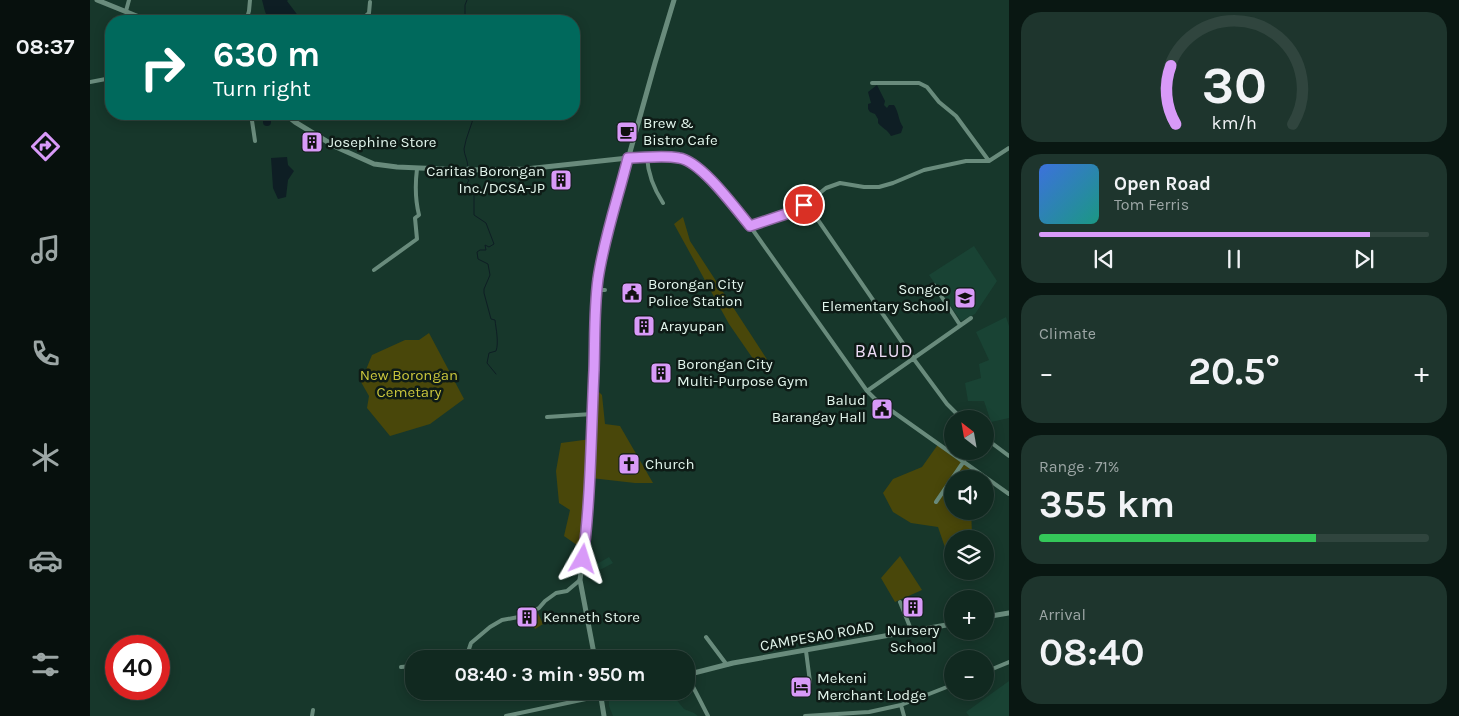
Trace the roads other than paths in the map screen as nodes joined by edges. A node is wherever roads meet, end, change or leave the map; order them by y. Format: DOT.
graph roads {
  1 [pos="97,0"];
  2 [pos="130,0"];
  3 [pos="250,0"];
  4 [pos="674,0"];
  5 [pos="370,2"];
  6 [pos="126,11"];
  7 [pos="135,15"];
  8 [pos="248,15"];
  9 [pos="367,15"];
  10 [pos="105,79"];
  11 [pos="90,82"];
  12 [pos="872,83"];
  13 [pos="252,120"];
  14 [pos="292,120"];
  15 [pos="255,141"];
  16 [pos="1009,148"];
  17 [pos="628,158"];
  18 [pos="647,158"];
  19 [pos="990,160"];
  20 [pos="417,169"];
  21 [pos="663,203"];
  22 [pos="804,205"];
  23 [pos="750,226"];
  24 [pos="374,270"];
  25 [pos="934,284"];
  26 [pos="597,290"];
  27 [pos="605,290"];
  28 [pos="971,318"];
  29 [pos="960,325"];
  30 [pos="913,358"];
  31 [pos="866,391"];
  32 [pos="953,410"];
  33 [pos="592,414"];
  34 [pos="547,417"];
  35 [pos="994,445"];
  36 [pos="1009,456"];
  37 [pos="964,461"];
  38 [pos="1009,494"];
  39 [pos="936,502"];
  40 [pos="580,580"];
  41 [pos="900,602"];
  42 [pos="1009,613"];
  43 [pos="994,616"];
  44 [pos="944,626"];
  45 [pos="912,632"];
  46 [pos="706,637"];
  47 [pos="469,650"];
  48 [pos="593,650"];
  49 [pos="806,651"];
  50 [pos="1009,662"];
  51 [pos="727,665"];
  52 [pos="401,667"];
  53 [pos="405,667"];
  54 [pos="994,668"];
  55 [pos="695,673"];
  56 [pos="810,682"];
  57 [pos="944,688"];
  58 [pos="695,692"];
  59 [pos="577,700"];
  60 [pos="601,700"];
  61 [pos="901,705"];
  62 [pos="312,710"];
  63 [pos="521,715"];
  64 [pos="312,716"];
  65 [pos="506,716"];
  66 [pos="604,716"];
  67 [pos="708,716"];
  68 [pos="805,716"];
  69 [pos="904,716"];
  1 -- 6 [label="street"];
  2 -- 6 [label="street"];
  3 -- 8 [label="street"];
  4 -- 17 [label="street"];
  5 -- 9 [label="street"];
  6 -- 7 [label="street"];
  10 -- 11 [label="street"];
  12 -- 19 [label="street"];
  13 -- 15 [label="street"];
  14 -- 20 [label="street"];
  16 -- 19 [label="street"];
  17 -- 18 [label="street"];
  17 -- 20 [label="street"];
  17 -- 26 [label="street"];
  18 -- 21 [label="street"];
  18 -- 23 [label="street"];
  19 -- 22 [label="street"];
  20 -- 24 [label="street"];
  22 -- 23 [label="street"];
  22 -- 30 [label="street"];
  23 -- 31 [label="street"];
  25 -- 29 [label="street"];
  26 -- 27 [label="street"];
  26 -- 33 [label="street"];
  28 -- 29 [label="street"];
  29 -- 30 [label="street"];
  30 -- 31 [label="street"];
  30 -- 32 [label="street"];
  31 -- 37 [label="street"];
  33 -- 34 [label="street"];
  33 -- 40 [label="street"];
  35 -- 36 [label="street"];
  37 -- 38 [label="street"];
  37 -- 39 [label="street"];
  40 -- 47 [label="street"];
  40 -- 48 [label="street"];
  41 -- 45 [label="street"];
  42 -- 43 [label="street"];
  44 -- 45 [label="street, CAMPESAO ROAD"];
  45 -- 49 [label="street, CAMPESAO ROAD"];
  46 -- 51 [label="street"];
  49 -- 51 [label="street, CAMPESAO ROAD"];
  49 -- 56 [label="street"];
  50 -- 54 [label="street"];
  51 -- 55 [label="street, CAMPESAO ROAD"];
  52 -- 53 [label="street"];
  57 -- 61 [label="street"];
  58 -- 67 [label="street"];
  59 -- 63 [label="street"];
  60 -- 66 [label="street"];
  61 -- 68 [label="street"];
  61 -- 69 [label="street"];
  62 -- 64 [label="street"];
  63 -- 65 [label="street"];
}
